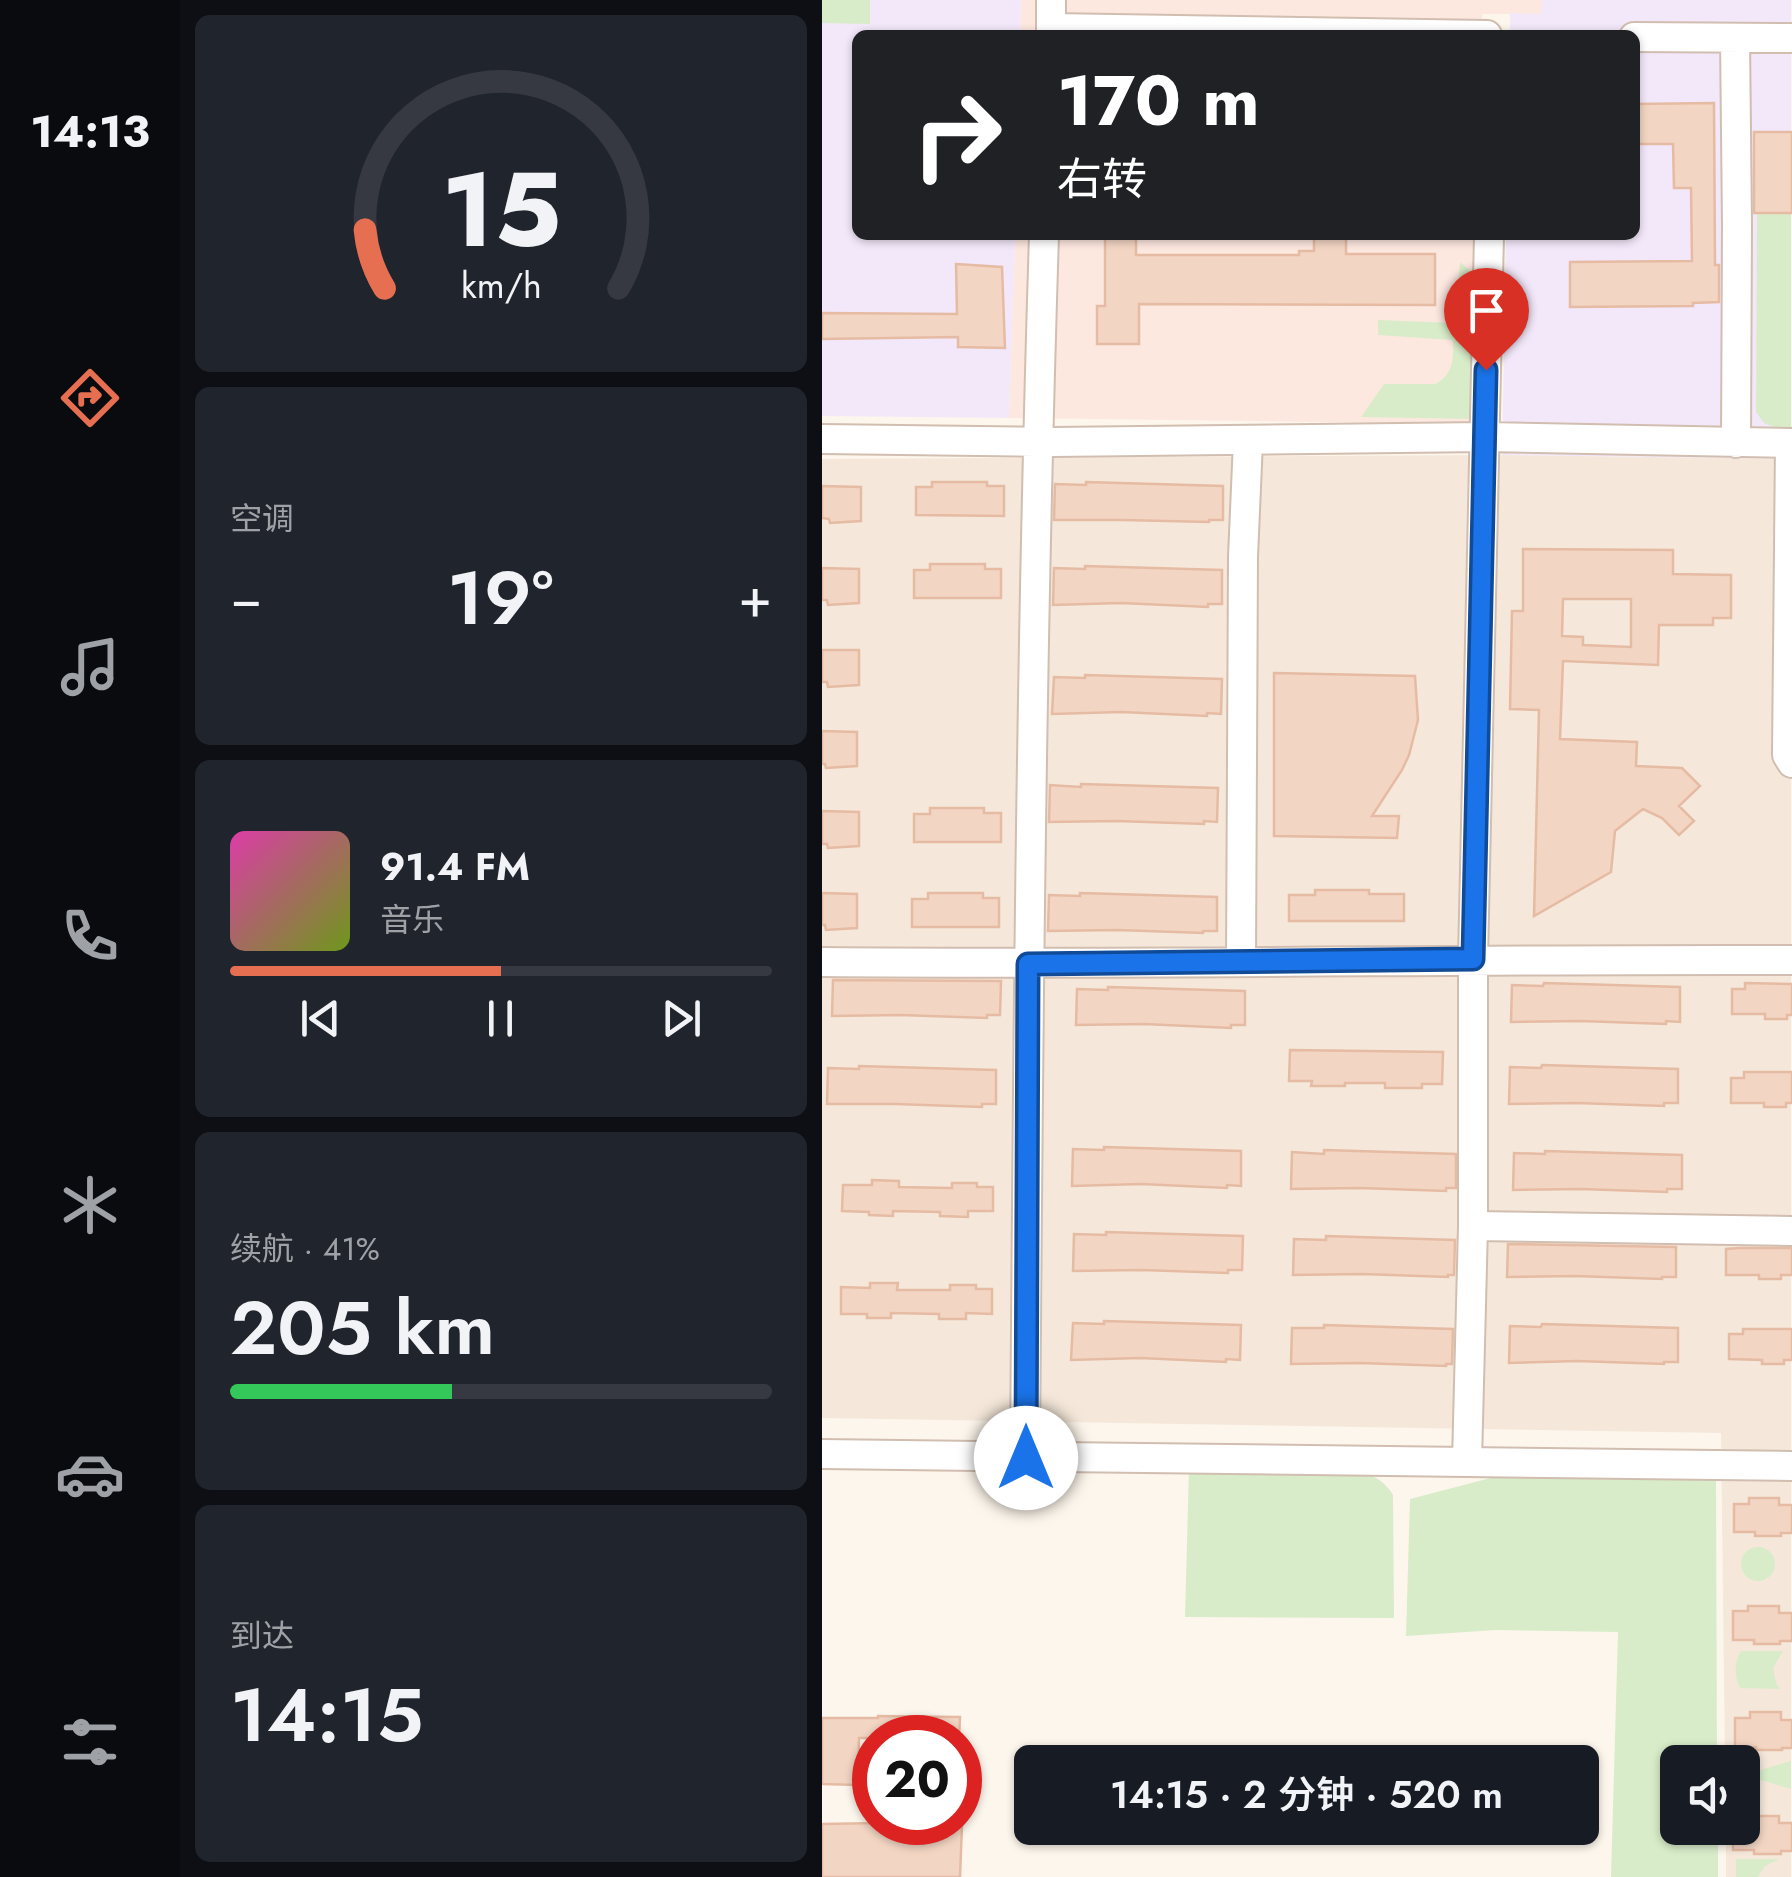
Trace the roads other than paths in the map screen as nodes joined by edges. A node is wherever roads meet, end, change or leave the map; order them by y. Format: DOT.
graph roads {
  1 [pos="1051,21"];
  2 [pos="1334,30"];
  3 [pos="1640,36"];
  4 [pos="1735,38"];
  5 [pos="1792,38"];
  6 [pos="1044,240"];
  7 [pos="1489,240"];
  8 [pos="1486,437"];
  9 [pos="822,440"];
  10 [pos="1248,441"];
  11 [pos="1037,442"];
  12 [pos="1736,443"];
  13 [pos="1791,443"];
  14 [pos="1792,763"];
  15 [pos="1473,959"];
  16 [pos="1792,960"];
  17 [pos="822,962"];
  18 [pos="1241,962"];
  19 [pos="1028,964"];
  20 [pos="1473,1226"];
  21 [pos="1792,1231"];
  22 [pos="822,1454"];
  23 [pos="1026,1458"];
  24 [pos="1468,1462"];
  25 [pos="1792,1466"];
  1 -- 2 [label="lane"];
  3 -- 4 [label="lane"];
  4 -- 5 [label="lane"];
  4 -- 12 [label="lane"];
  6 -- 11 [label="lane"];
  7 -- 8 [label="lane"];
  8 -- 10 [label="lane"];
  8 -- 12 [label="lane"];
  8 -- 15 [label="lane"];
  9 -- 11 [label="lane"];
  10 -- 11 [label="lane"];
  10 -- 18 [label="lane"];
  11 -- 19 [label="lane"];
  12 -- 13 [label="lane"];
  13 -- 14 [label="lane"];
  15 -- 16 [label="lane"];
  15 -- 18 [label="lane"];
  15 -- 20 [label="lane"];
  17 -- 19 [label="lane"];
  18 -- 19 [label="lane"];
  19 -- 23 [label="lane"];
  20 -- 21 [label="lane"];
  20 -- 24 [label="lane"];
  22 -- 23 [label="lane"];
  23 -- 24 [label="lane"];
  24 -- 25 [label="lane"];
}
